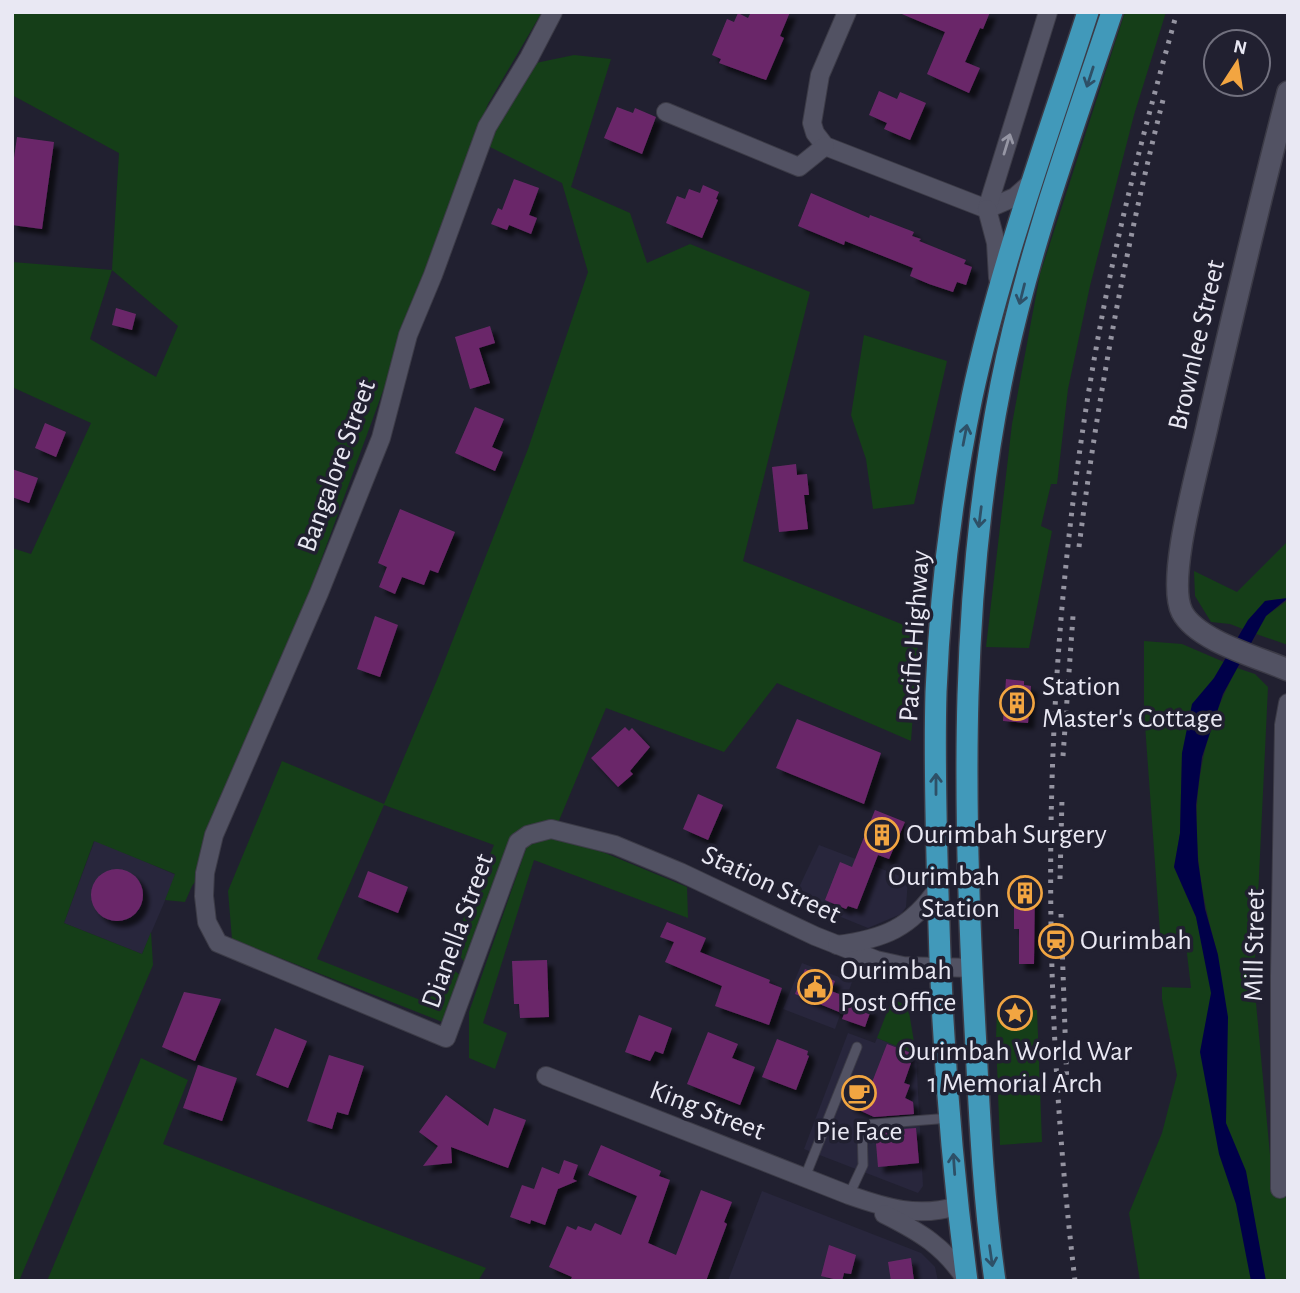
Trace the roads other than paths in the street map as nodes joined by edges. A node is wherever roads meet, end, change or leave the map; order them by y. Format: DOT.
graph roads {
  1 [pos="553,12"];
  2 [pos="847,12"];
  3 [pos="1048,12"];
  4 [pos="1088,12"];
  5 [pos="1112,12"];
  6 [pos="1288,92"];
  7 [pos="666,112"];
  8 [pos="825,146"];
  9 [pos="1034,179"];
  10 [pos="987,209"];
  11 [pos="998,292"];
  12 [pos="1288,670"];
  13 [pos="1288,702"];
  14 [pos="551,829"];
  15 [pos="938,888"];
  16 [pos="218,943"];
  17 [pos="837,945"];
  18 [pos="940,968"];
  19 [pos="972,968"];
  20 [pos="1284,975"];
  21 [pos="858,1047"];
  22 [pos="546,1076"];
  23 [pos="951,1118"];
  24 [pos="805,1177"];
  25 [pos="1280,1189"];
  26 [pos="849,1195"];
  27 [pos="957,1206"];
  28 [pos="967,1281"];
  29 [pos="995,1281"];
  1 -- 16 [label="street, Bangalore Street"];
  2 -- 8 [label="street"];
  10 -- 3 [label="street, one-way"];
  4 -- 9 [label="main road, Pacific Highway"];
  5 -- 19 [label="main road, Pacific Highway, one-way"];
  6 -- 12 [label="street, Brownlee Street"];
  7 -- 8 [label="street"];
  8 -- 10 [label="street"];
  9 -- 10 [label="street"];
  9 -- 11 [label="main road, Pacific Highway"];
  10 -- 11 [label="street"];
  15 -- 11 [label="main road, Pacific Highway, one-way"];
  13 -- 20 [label="street, Mill Street"];
  14 -- 16 [label="street, Dianella Street"];
  14 -- 17 [label="street, Station Street"];
  15 -- 17 [label="street"];
  15 -- 18 [label="main road, Pacific Highway"];
  17 -- 18 [label="street, Station Street"];
  18 -- 19 [label="street, Station Street"];
  18 -- 23 [label="main road, Pacific Highway"];
  19 -- 29 [label="main road, Pacific Highway, one-way"];
  20 -- 25 [label="street, Mill Street"];
  21 -- 24 [label="lane"];
  22 -- 24 [label="street, King Street"];
  23 -- 26 [label="lane"];
  27 -- 23 [label="main road, Pacific Highway, one-way"];
  24 -- 26 [label="street, King Street"];
  26 -- 27 [label="street, King Street"];
  26 -- 28 [label="street, King Street"];
  27 -- 28 [label="main road, Pacific Highway"];
}
